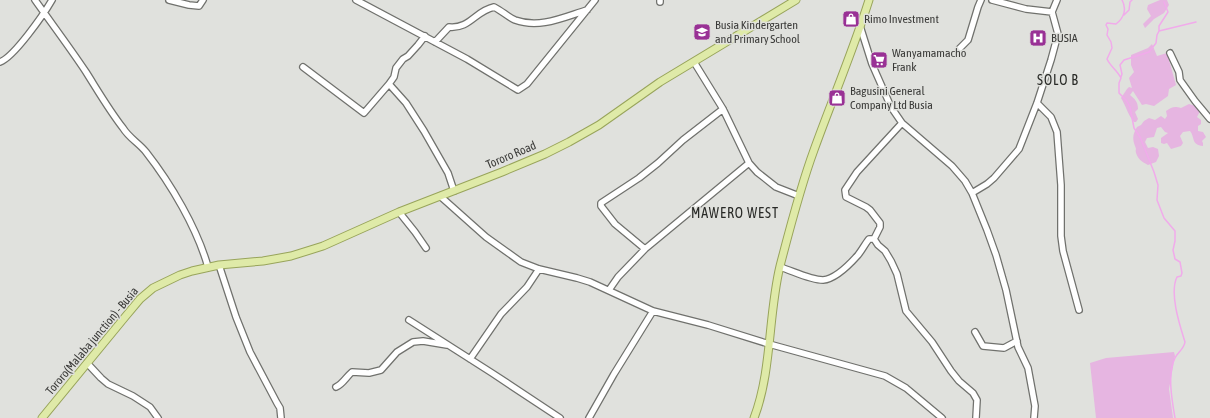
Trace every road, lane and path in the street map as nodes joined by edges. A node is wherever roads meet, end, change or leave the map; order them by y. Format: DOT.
graph roads {
  1 [pos="36,0"];
  2 [pos="52,0"];
  3 [pos="169,0"];
  4 [pos="203,0"];
  5 [pos="356,0"];
  6 [pos="595,0"];
  7 [pos="796,0"];
  8 [pos="869,0"];
  9 [pos="981,0"];
  10 [pos="992,0"];
  11 [pos="1057,0"];
  12 [pos="588,10"];
  13 [pos="44,12"];
  14 [pos="1052,12"];
  15 [pos="860,26"];
  16 [pos="425,36"];
  17 [pos="435,42"];
  18 [pos="959,49"];
  19 [pos="1170,53"];
  20 [pos="0,62"];
  21 [pos="694,62"];
  22 [pos="303,67"];
  23 [pos="389,84"];
  24 [pos="1037,103"];
  25 [pos="723,109"];
  26 [pos="1210,119"];
  27 [pos="902,123"];
  28 [pos="749,163"];
  29 [pos="454,191"];
  30 [pos="972,193"];
  31 [pos="440,196"];
  32 [pos="799,196"];
  33 [pos="399,212"];
  34 [pos="874,239"];
  35 [pos="426,248"];
  36 [pos="645,249"];
  37 [pos="219,264"];
  38 [pos="208,267"];
  39 [pos="780,267"];
  40 [pos="539,269"];
  41 [pos="609,290"];
  42 [pos="1079,310"];
  43 [pos="653,311"];
  44 [pos="409,320"];
  45 [pos="975,332"];
  46 [pos="1017,341"];
  47 [pos="769,344"];
  48 [pos="451,346"];
  49 [pos="470,359"];
  50 [pos="87,363"];
  51 [pos="336,387"];
  52 [pos="42,418"];
  53 [pos="158,418"];
  54 [pos="281,418"];
  55 [pos="560,418"];
  56 [pos="589,418"];
  57 [pos="754,418"];
  58 [pos="942,418"];
  59 [pos="976,418"];
  60 [pos="1034,418"];
  1 -- 13 [label="street"];
  2 -- 13 [label="street"];
  3 -- 4 [label="street"];
  5 -- 16 [label="street"];
  6 -- 12 [label="street"];
  7 -- 21 [label="main road, Tororo Road"];
  8 -- 15 [label="main road"];
  9 -- 18 [label="street"];
  10 -- 14 [label="street"];
  11 -- 14 [label="street"];
  12 -- 17 [label="street"];
  12 -- 17 [label="street"];
  13 -- 20 [label="street"];
  13 -- 38 [label="street"];
  14 -- 24 [label="street"];
  15 -- 27 [label="street"];
  15 -- 32 [label="main road"];
  16 -- 17 [label="street"];
  16 -- 23 [label="street"];
  19 -- 26 [label="street"];
  21 -- 25 [label="street"];
  21 -- 29 [label="main road, Tororo Road"];
  22 -- 23 [label="street"];
  23 -- 29 [label="street"];
  24 -- 30 [label="street"];
  24 -- 42 [label="street"];
  25 -- 28 [label="street"];
  25 -- 36 [label="street"];
  27 -- 30 [label="street"];
  27 -- 34 [label="street"];
  28 -- 32 [label="street"];
  28 -- 36 [label="street"];
  29 -- 31 [label="main road, Tororo Road"];
  30 -- 46 [label="street"];
  31 -- 33 [label="main road, Tororo Road"];
  31 -- 40 [label="street"];
  32 -- 39 [label="main road"];
  33 -- 35 [label="street"];
  33 -- 37 [label="main road, Tororo Road"];
  34 -- 39 [label="street"];
  34 -- 59 [label="street"];
  36 -- 41 [label="street"];
  37 -- 38 [label="main road, Tororo Road"];
  37 -- 54 [label="street"];
  38 -- 50 [label="main road, Tororo(Malaba junction) - Busia"];
  39 -- 47 [label="main road"];
  40 -- 41 [label="street"];
  40 -- 49 [label="street"];
  41 -- 43 [label="street"];
  43 -- 47 [label="street"];
  43 -- 56 [label="street"];
  44 -- 48 [label="street"];
  45 -- 46 [label="street"];
  46 -- 60 [label="street"];
  47 -- 57 [label="main road"];
  47 -- 58 [label="street"];
  48 -- 49 [label="street"];
  48 -- 51 [label="street"];
  49 -- 55 [label="street"];
  50 -- 52 [label="main road, Tororo(Malaba junction) - Busia"];
  50 -- 53 [label="street"];
}
